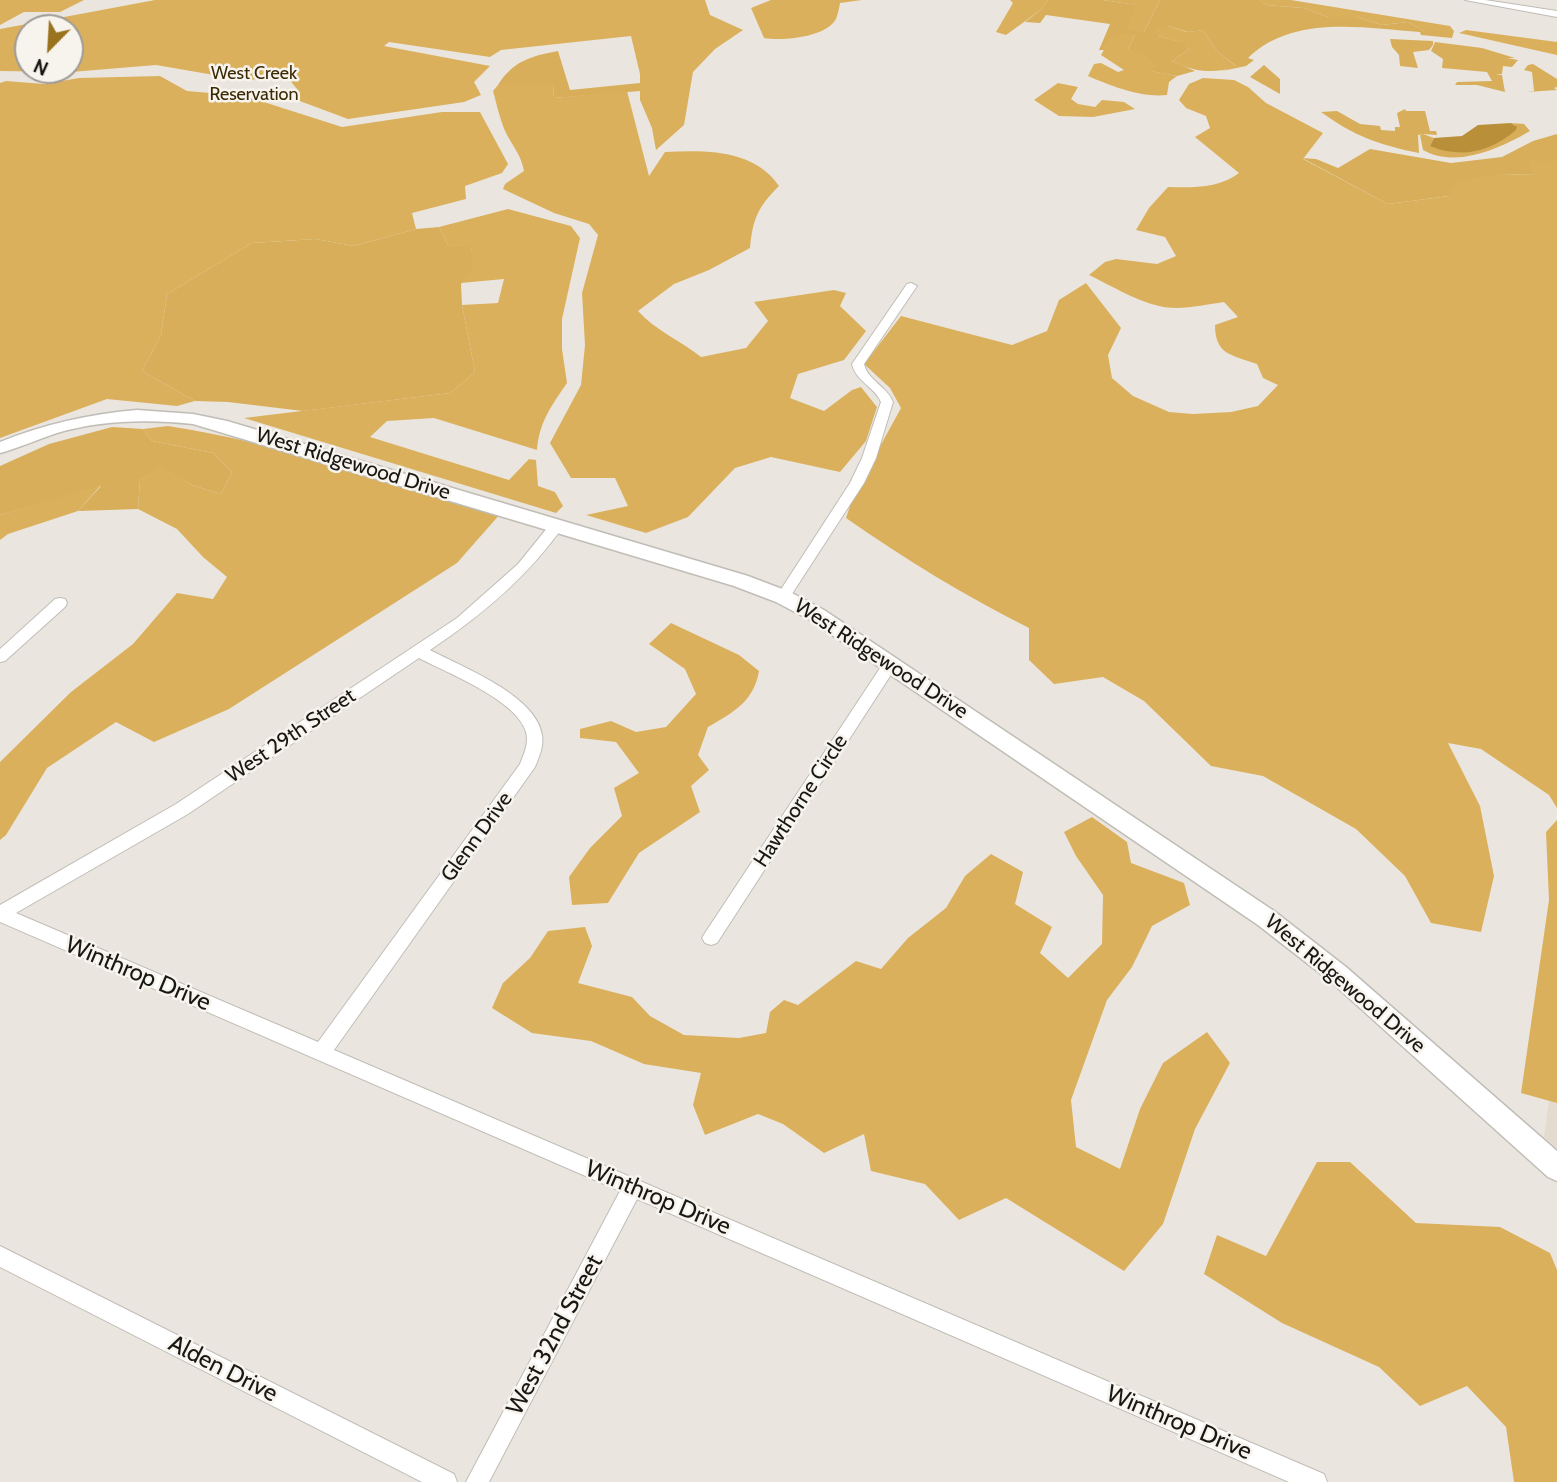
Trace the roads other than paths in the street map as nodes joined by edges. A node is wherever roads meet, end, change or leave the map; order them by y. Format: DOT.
graph roads {
  1 [pos="1469,0"];
  2 [pos="1557,14"];
  3 [pos="911,286"];
  4 [pos="0,448"];
  5 [pos="557,525"];
  6 [pos="783,597"];
  7 [pos="60,603"];
  8 [pos="419,651"];
  9 [pos="0,657"];
  10 [pos="891,663"];
  11 [pos="0,914"];
  12 [pos="711,938"];
  13 [pos="321,1053"];
  14 [pos="1557,1168"];
  15 [pos="634,1187"];
  16 [pos="0,1256"];
  17 [pos="446,1482"];
  18 [pos="477,1482"];
  19 [pos="1316,1482"];
  1 -- 2 [label="street"];
  3 -- 6 [label="street"];
  4 -- 5 [label="street, West Ridgewood Drive"];
  5 -- 6 [label="street, West Ridgewood Drive"];
  5 -- 8 [label="street, West 29th Street"];
  6 -- 10 [label="street, West Ridgewood Drive"];
  7 -- 9 [label="street"];
  8 -- 11 [label="street, West 29th Street"];
  8 -- 13 [label="street, Glenn Drive"];
  10 -- 12 [label="street, Hawthorne Circle"];
  10 -- 14 [label="street, West Ridgewood Drive"];
  11 -- 13 [label="street, Winthrop Drive"];
  13 -- 15 [label="street, Winthrop Drive"];
  15 -- 18 [label="street, West 32nd Street"];
  15 -- 19 [label="street, Winthrop Drive"];
  16 -- 17 [label="street, Alden Drive"];
}
